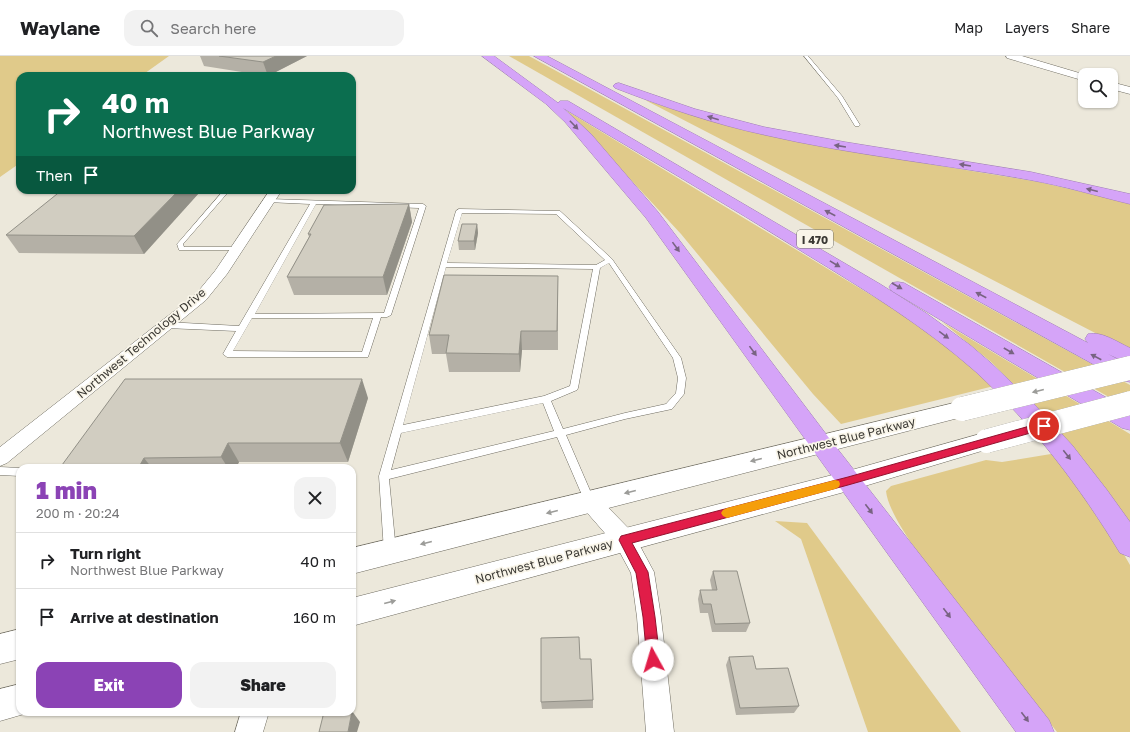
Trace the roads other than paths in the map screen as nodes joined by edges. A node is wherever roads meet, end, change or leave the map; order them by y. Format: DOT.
graph roads {
  1 [pos="539,56"];
  2 [pos="556,56"];
  3 [pos="806,56"];
  4 [pos="1012,56"];
  5 [pos="1034,56"];
  6 [pos="496,59"];
  7 [pos="1078,71"];
  8 [pos="1078,72"];
  9 [pos="599,78"];
  10 [pos="1118,80"];
  11 [pos="1130,83"];
  12 [pos="1118,87"];
  13 [pos="1130,91"];
  14 [pos="857,125"];
  15 [pos="224,194"];
  16 [pos="272,196"];
  17 [pos="1130,199"];
  18 [pos="314,202"];
  19 [pos="237,249"];
  20 [pos="610,260"];
  21 [pos="443,265"];
  22 [pos="597,267"];
  23 [pos="378,315"];
  24 [pos="250,316"];
  25 [pos="166,325"];
  26 [pos="241,329"];
  27 [pos="1130,357"];
  28 [pos="1130,368"];
  29 [pos="1130,375"];
  30 [pos="546,399"];
  31 [pos="1130,403"];
  32 [pos="1130,422"];
  33 [pos="396,430"];
  34 [pos="560,433"];
  35 [pos="821,444"];
  36 [pos="0,458"];
  37 [pos="0,471"];
  38 [pos="16,472"];
  39 [pos="384,476"];
  40 [pos="848,481"];
  41 [pos="590,502"];
  42 [pos="625,540"];
  43 [pos="1130,546"];
  44 [pos="390,552"];
  45 [pos="356,560"];
  46 [pos="356,611"];
  47 [pos="16,645"];
  48 [pos="0,649"];
  49 [pos="16,701"];
  50 [pos="0,705"];
  51 [pos="254,716"];
  52 [pos="249,732"];
  53 [pos="660,732"];
  54 [pos="1037,732"];
  29 -- 1 [label="highway, I 470, one-way"];
  2 -- 9 [label="highway"];
  3 -- 14 [label="lane"];
  4 -- 8 [label="street"];
  5 -- 7 [label="street"];
  6 -- 32 [label="highway, I 470, one-way"];
  6 -- 35 [label="highway, one-way"];
  6 -- 43 [label="highway, one-way"];
  17 -- 9 [label="highway, one-way"];
  9 -- 27 [label="highway"];
  10 -- 11 [label="street"];
  12 -- 13 [label="street"];
  15 -- 19 [label="lane"];
  16 -- 18 [label="lane"];
  16 -- 19 [label="street, Northwest Technology Drive"];
  18 -- 23 [label="lane"];
  18 -- 24 [label="lane"];
  19 -- 25 [label="street, Northwest Technology Drive"];
  20 -- 21 [label="lane"];
  20 -- 22 [label="lane"];
  20 -- 34 [label="lane"];
  21 -- 22 [label="lane"];
  21 -- 33 [label="lane"];
  22 -- 30 [label="lane"];
  23 -- 24 [label="lane"];
  23 -- 26 [label="lane"];
  24 -- 26 [label="lane"];
  25 -- 26 [label="lane"];
  25 -- 36 [label="street, Northwest Technology Drive"];
  28 -- 35 [label="street, Northwest Blue Parkway, one-way, bridge"];
  30 -- 33 [label="lane"];
  30 -- 34 [label="lane"];
  31 -- 40 [label="street, Northwest Blue Parkway, bridge"];
  33 -- 39 [label="lane"];
  34 -- 39 [label="lane"];
  34 -- 41 [label="lane"];
  35 -- 40 [label="highway"];
  35 -- 41 [label="street, Northwest Blue Parkway, one-way"];
  37 -- 38 [label="lane"];
  39 -- 44 [label="lane"];
  40 -- 42 [label="street, Northwest Blue Parkway"];
  40 -- 54 [label="highway, one-way"];
  41 -- 42 [label="street"];
  41 -- 44 [label="street, Northwest Blue Parkway, one-way"];
  46 -- 42 [label="street, Northwest Blue Parkway, one-way"];
  42 -- 53 [label="street"];
  44 -- 45 [label="street, Northwest Blue Parkway"];
  47 -- 48 [label="street"];
  49 -- 50 [label="street"];
  51 -- 52 [label="street"];
}
